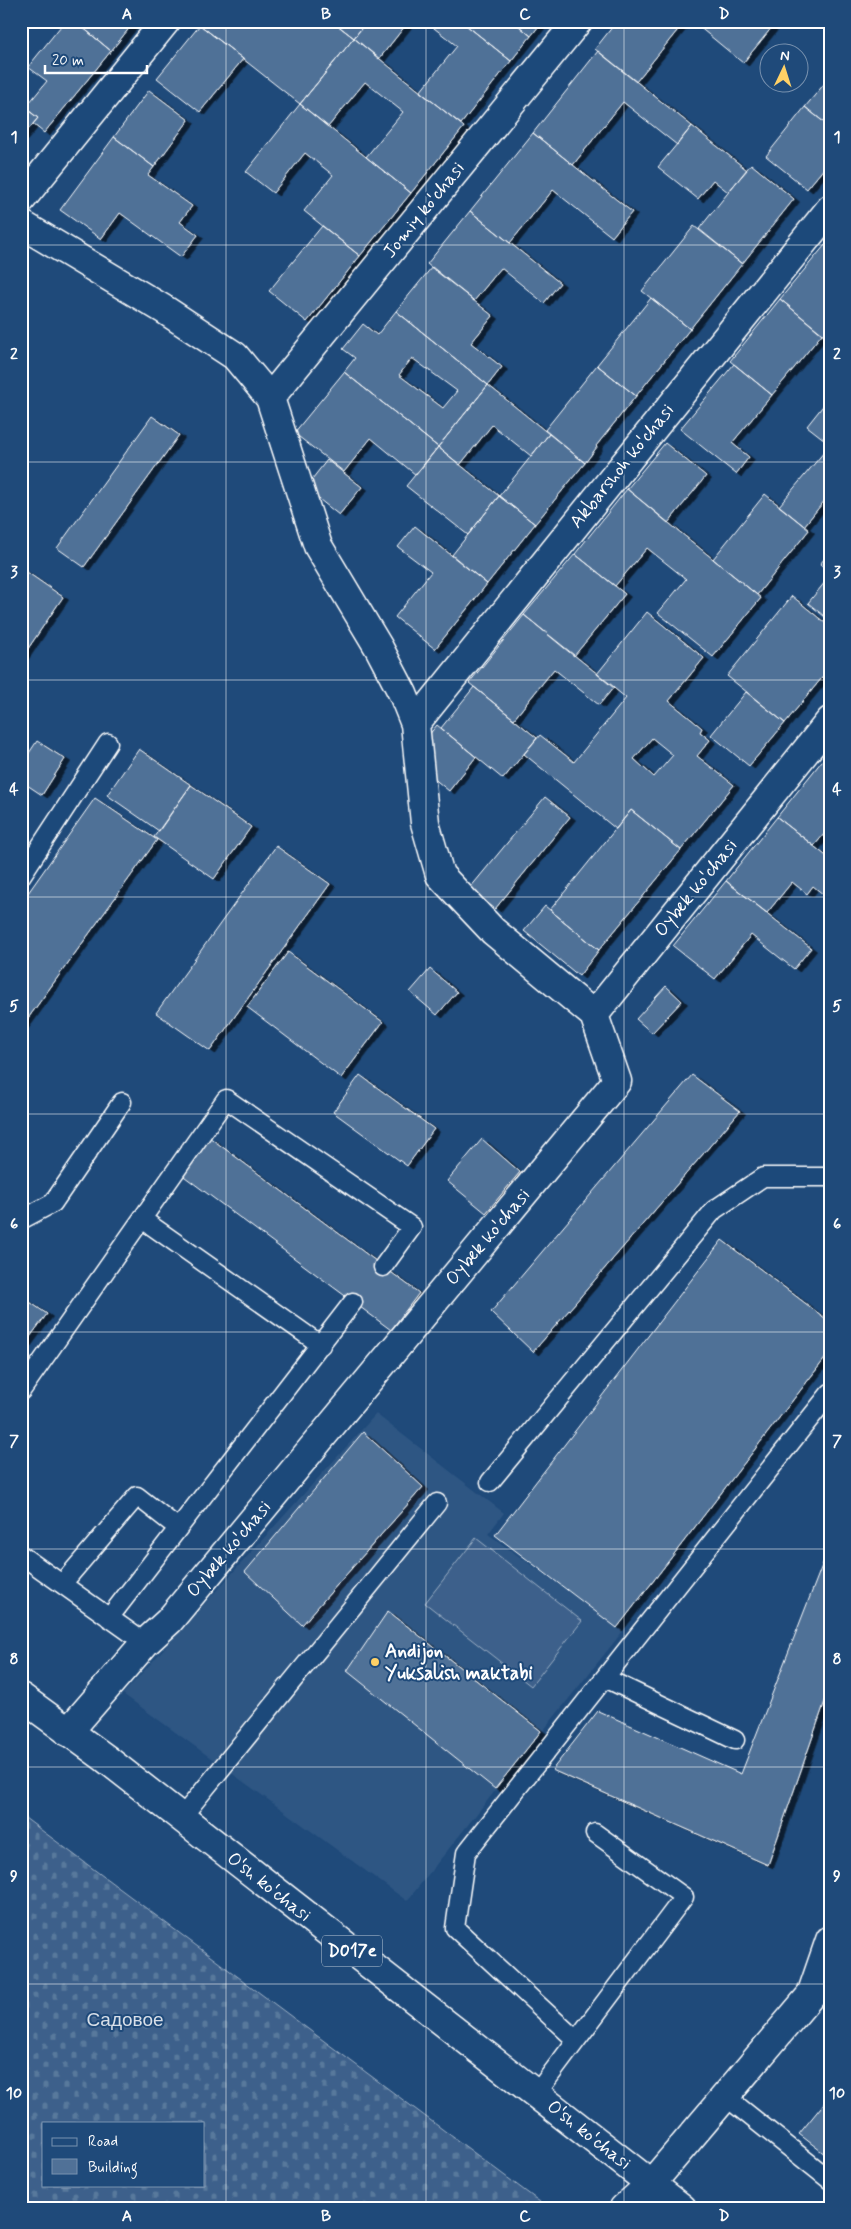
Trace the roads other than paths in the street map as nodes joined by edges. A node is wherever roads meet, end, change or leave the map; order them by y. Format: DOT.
graph roads {
  1 [pos="166,21"];
  2 [pos="578,21"];
  3 [pos="21,200"];
  4 [pos="830,208"];
  5 [pos="21,224"];
  6 [pos="270,398"];
  7 [pos="830,722"];
  8 [pos="415,724"];
  9 [pos="108,743"];
  10 [pos="21,876"];
  11 [pos="594,1015"];
  12 [pos="122,1102"];
  13 [pos="830,1178"];
  14 [pos="142,1219"];
  15 [pos="21,1220"];
  16 [pos="383,1266"];
  17 [pos="353,1302"];
  18 [pos="321,1345"];
  19 [pos="21,1391"];
  20 [pos="830,1393"];
  21 [pos="490,1482"];
  22 [pos="437,1504"];
  23 [pos="178,1528"];
  24 [pos="21,1555"];
  25 [pos="62,1584"];
  26 [pos="109,1618"];
  27 [pos="146,1643"];
  28 [pos="605,1678"];
  29 [pos="21,1697"];
  30 [pos="68,1732"];
  31 [pos="735,1740"];
  32 [pos="181,1818"];
  33 [pos="595,1833"];
  34 [pos="830,1940"];
  35 [pos="576,2040"];
  36 [pos="536,2094"];
  37 [pos="725,2096"];
  38 [pos="830,2180"];
  39 [pos="651,2184"];
  40 [pos="624,2208"];
  41 [pos="682,2208"];
  1 -- 3 [label="street"];
  2 -- 6 [label="street, Jomiy ko'chasi"];
  4 -- 8 [label="street, Akbarshoh ko'chasi"];
  5 -- 6 [label="street"];
  6 -- 8 [label="street"];
  7 -- 11 [label="street, Oybek ko'chasi"];
  8 -- 11 [label="street"];
  9 -- 10 [label="lane"];
  11 -- 27 [label="street, Oybek ko'chasi"];
  12 -- 15 [label="lane"];
  13 -- 21 [label="lane"];
  14 -- 16 [label="lane"];
  14 -- 18 [label="lane"];
  14 -- 19 [label="lane"];
  17 -- 18 [label="lane"];
  18 -- 23 [label="lane"];
  20 -- 28 [label="lane"];
  22 -- 32 [label="lane"];
  23 -- 25 [label="lane"];
  23 -- 26 [label="lane"];
  24 -- 25 [label="lane"];
  25 -- 26 [label="lane"];
  26 -- 27 [label="lane"];
  27 -- 30 [label="street, Oybek ko'chasi"];
  28 -- 31 [label="lane"];
  28 -- 35 [label="lane"];
  29 -- 30 [label="street, Oʻsh koʻchasi / D017e"];
  30 -- 32 [label="street, Oʻsh koʻchasi / D017e"];
  32 -- 36 [label="street, Oʻsh koʻchasi / D017e"];
  33 -- 35 [label="lane"];
  34 -- 37 [label="street"];
  35 -- 36 [label="lane"];
  36 -- 39 [label="street, Oʻsh koʻchasi / D017e"];
  37 -- 38 [label="lane"];
  37 -- 39 [label="street"];
  39 -- 40 [label="street"];
  39 -- 41 [label="street, Oʻsh koʻchasi / D017e"];
}
